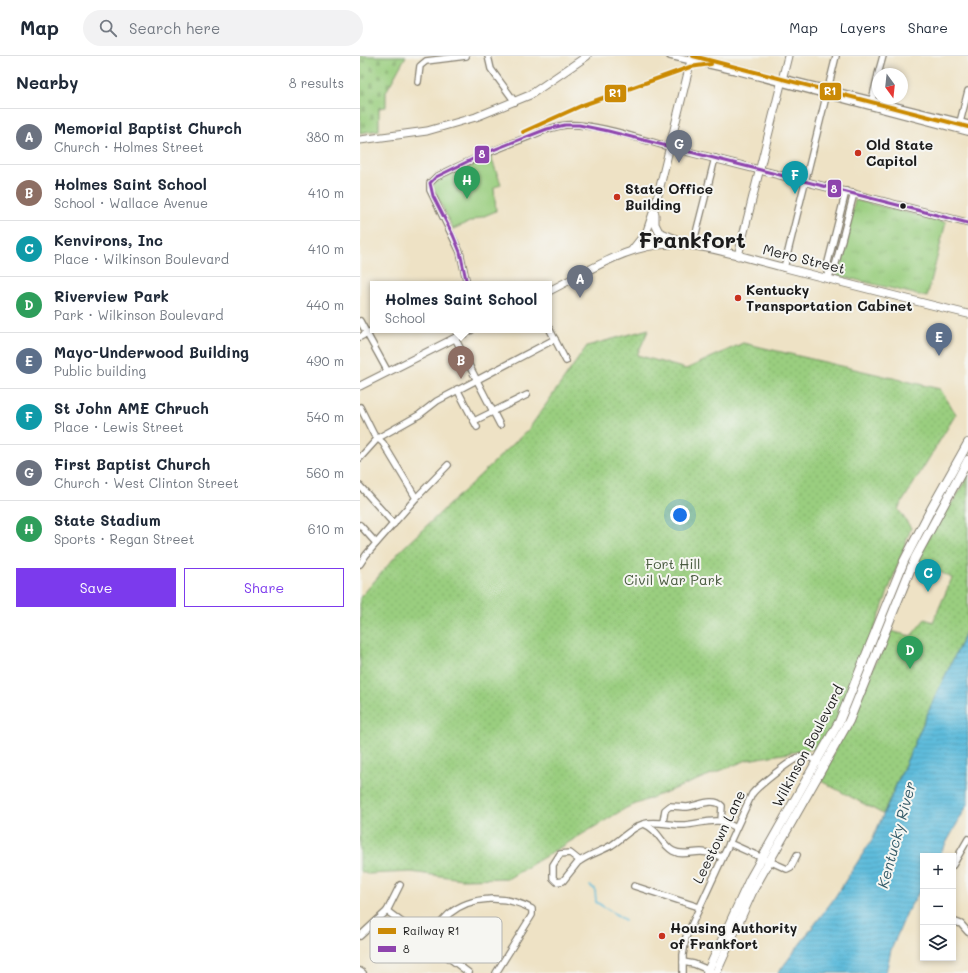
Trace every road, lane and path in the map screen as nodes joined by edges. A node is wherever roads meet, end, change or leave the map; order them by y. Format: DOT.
graph roads {
  1 [pos="466,56"];
  2 [pos="488,56"];
  3 [pos="587,56"];
  4 [pos="670,56"];
  5 [pos="788,56"];
  6 [pos="836,56"];
  7 [pos="883,56"];
  8 [pos="692,58"];
  9 [pos="880,68"];
  10 [pos="780,81"];
  11 [pos="418,82"];
  12 [pos="968,91"];
  13 [pos="827,92"];
  14 [pos="872,100"];
  15 [pos="515,102"];
  16 [pos="888,104"];
  17 [pos="916,111"];
  18 [pos="915,118"];
  19 [pos="960,122"];
  20 [pos="968,124"];
  21 [pos="958,129"];
  22 [pos="968,132"];
  23 [pos="360,140"];
  24 [pos="669,147"];
  25 [pos="715,158"];
  26 [pos="760,170"];
  27 [pos="805,181"];
  28 [pos="850,192"];
  29 [pos="655,207"];
  30 [pos="968,223"];
  31 [pos="693,245"];
  32 [pos="632,250"];
  33 [pos="738,256"];
  34 [pos="784,268"];
  35 [pos="828,279"];
  36 [pos="464,281"];
  37 [pos="552,290"];
  38 [pos="968,314"];
  39 [pos="360,321"];
  40 [pos="370,332"];
  41 [pos="367,333"];
  42 [pos="466,333"];
  43 [pos="552,333"];
  44 [pos="360,337"];
  45 [pos="455,338"];
  46 [pos="555,339"];
  47 [pos="566,361"];
  48 [pos="388,372"];
  49 [pos="476,379"];
  50 [pos="360,386"];
  51 [pos="457,389"];
  52 [pos="526,395"];
  53 [pos="360,407"];
  54 [pos="493,412"];
  55 [pos="474,421"];
  56 [pos="500,425"];
  57 [pos="477,427"];
  58 [pos="378,438"];
  59 [pos="968,443"];
  60 [pos="360,458"];
  61 [pos="968,460"];
  62 [pos="448,465"];
  63 [pos="360,486"];
  64 [pos="416,498"];
  65 [pos="394,524"];
  66 [pos="360,525"];
  67 [pos="376,543"];
  68 [pos="360,564"];
  69 [pos="820,764"];
  70 [pos="721,821"];
  71 [pos="663,822"];
  72 [pos="654,826"];
  73 [pos="736,828"];
  74 [pos="968,839"];
  75 [pos="729,843"];
  76 [pos="797,855"];
  77 [pos="722,857"];
  78 [pos="765,859"];
  79 [pos="956,860"];
  80 [pos="580,861"];
  81 [pos="400,885"];
  82 [pos="634,886"];
  83 [pos="699,907"];
  84 [pos="387,911"];
  85 [pos="381,917"];
  86 [pos="395,917"];
  87 [pos="446,917"];
  88 [pos="956,922"];
  89 [pos="370,927"];
  90 [pos="968,932"];
  91 [pos="360,936"];
  92 [pos="683,962"];
  93 [pos="456,963"];
  94 [pos="360,971"];
  95 [pos="712,972"];
  96 [pos="363,973"];
  97 [pos="469,973"];
  98 [pos="496,973"];
  99 [pos="683,973"];
  1 -- 11 [label="street"];
  2 -- 15 [label="street"];
  3 -- 15 [label="main road"];
  4 -- 8 [label="street"];
  5 -- 10 [label="main road"];
  6 -- 13 [label="street"];
  7 -- 9 [label="street"];
  8 -- 10 [label="street"];
  8 -- 24 [label="main road"];
  10 -- 13 [label="street"];
  10 -- 26 [label="main road"];
  12 -- 19 [label="street"];
  13 -- 14 [label="street"];
  13 -- 18 [label="street"];
  13 -- 27 [label="street"];
  15 -- 23 [label="main road"];
  16 -- 17 [label="street"];
  17 -- 18 [label="street"];
  17 -- 19 [label="street"];
  18 -- 21 [label="street"];
  19 -- 20 [label="street"];
  19 -- 21 [label="street"];
  21 -- 22 [label="street"];
  24 -- 25 [label="main road"];
  24 -- 29 [label="main road"];
  24 -- 36 [label="street"];
  25 -- 26 [label="main road"];
  25 -- 31 [label="street"];
  26 -- 27 [label="main road"];
  26 -- 33 [label="main road"];
  27 -- 28 [label="main road"];
  27 -- 34 [label="street"];
  28 -- 30 [label="main road"];
  28 -- 35 [label="street"];
  29 -- 31 [label="main road"];
  29 -- 32 [label="main road"];
  31 -- 32 [label="main road, Mero Street"];
  31 -- 33 [label="main road, Mero Street"];
  32 -- 37 [label="main road"];
  33 -- 34 [label="main road, Mero Street"];
  34 -- 35 [label="main road, Mero Street"];
  35 -- 38 [label="main road, Mero Street"];
  39 -- 41 [label="street"];
  40 -- 41 [label="street"];
  41 -- 44 [label="street"];
  41 -- 48 [label="street"];
  42 -- 45 [label="main road"];
  43 -- 46 [label="street"];
  45 -- 48 [label="main road"];
  45 -- 49 [label="street"];
  46 -- 47 [label="street"];
  46 -- 49 [label="street"];
  48 -- 50 [label="main road"];
  49 -- 51 [label="street"];
  49 -- 54 [label="street"];
  51 -- 55 [label="street"];
  51 -- 58 [label="street"];
  52 -- 54 [label="street"];
  53 -- 58 [label="street"];
  54 -- 55 [label="street"];
  54 -- 56 [label="street"];
  55 -- 57 [label="street"];
  58 -- 60 [label="street"];
  58 -- 64 [label="street"];
  59 -- 69 [label="highway, Wilkinson Boulevard"];
  61 -- 69 [label="highway, Wilkinson Boulevard"];
  62 -- 64 [label="street"];
  63 -- 65 [label="street"];
  64 -- 65 [label="street"];
  65 -- 67 [label="street"];
  66 -- 67 [label="street"];
  67 -- 68 [label="street"];
  69 -- 73 [label="street, Leestown Lane"];
  69 -- 78 [label="highway, Wilkinson Boulevard"];
  70 -- 71 [label="street"];
  70 -- 71 [label="street"];
  70 -- 73 [label="street"];
  71 -- 72 [label="street"];
  72 -- 77 [label="street"];
  72 -- 80 [label="street"];
  73 -- 75 [label="street, Leestown Lane"];
  74 -- 79 [label="street"];
  75 -- 77 [label="street, Leestown Lane"];
  75 -- 78 [label="street"];
  76 -- 78 [label="street"];
  77 -- 83 [label="street, Leestown Lane"];
  78 -- 95 [label="highway, Wilkinson Boulevard"];
  80 -- 80 [label="street"];
  81 -- 84 [label="street"];
  82 -- 83 [label="street"];
  83 -- 92 [label="street, Leestown Lane"];
  84 -- 85 [label="street"];
  84 -- 86 [label="street"];
  87 -- 98 [label="street"];
  88 -- 90 [label="street"];
  89 -- 91 [label="street"];
  92 -- 95 [label="street"];
  92 -- 99 [label="street, Leestown Lane"];
  93 -- 97 [label="street"];
  94 -- 96 [label="street"];
}
